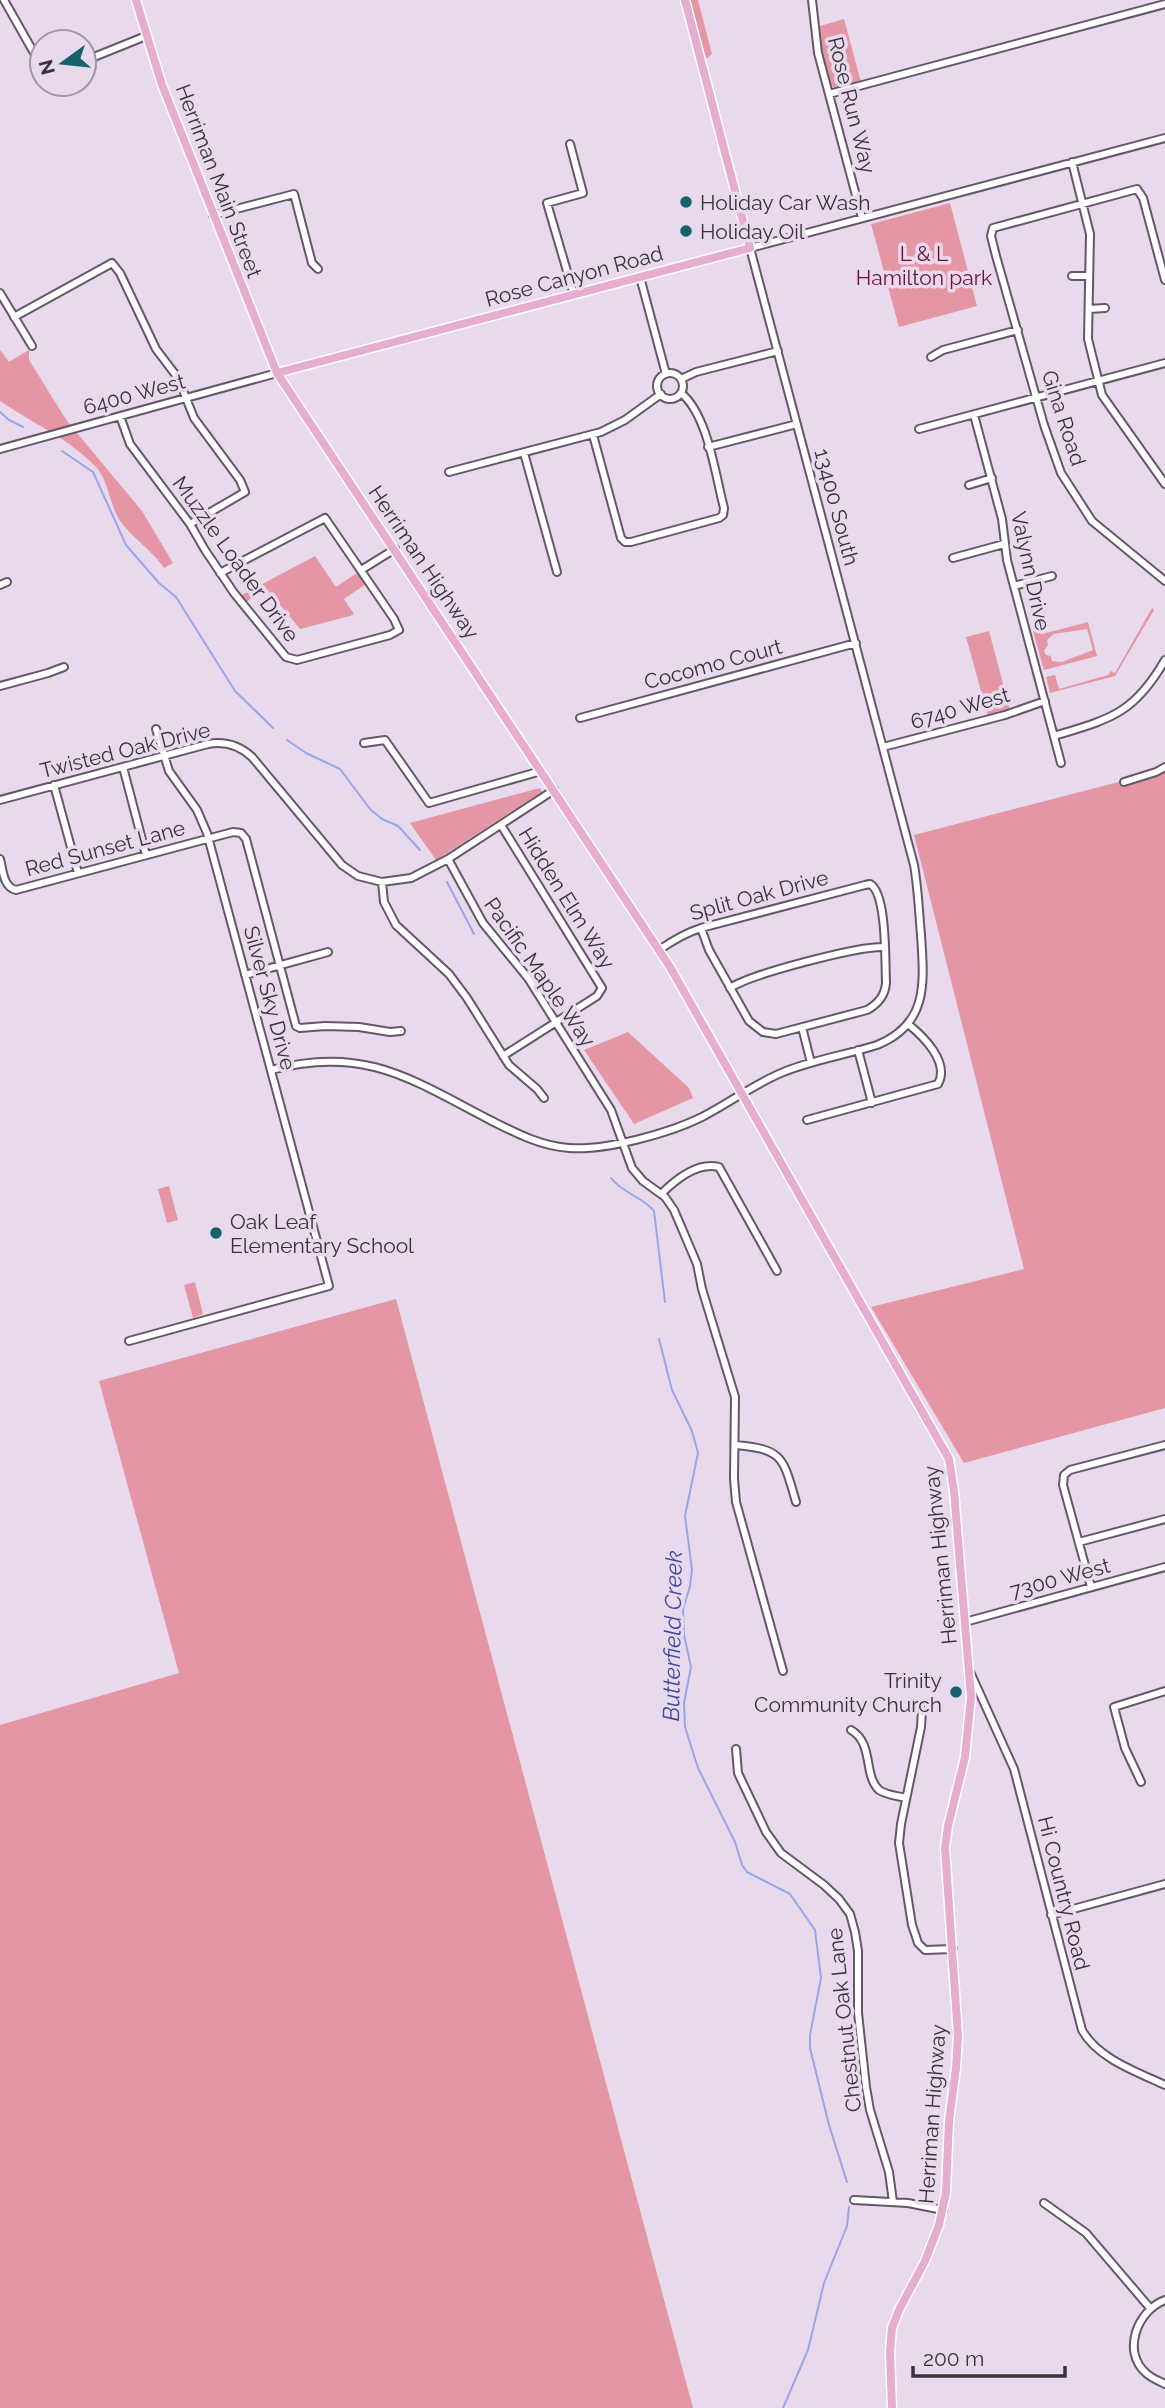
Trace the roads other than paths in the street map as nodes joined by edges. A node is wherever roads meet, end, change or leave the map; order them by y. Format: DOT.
graph roads {
  1 [pos="4,0"];
  2 [pos="136,0"];
  3 [pos="685,0"];
  4 [pos="813,0"];
  5 [pos="1165,4"];
  6 [pos="146,36"];
  7 [pos="28,42"];
  8 [pos="98,55"];
  9 [pos="829,94"];
  10 [pos="1165,138"];
  11 [pos="570,144"];
  12 [pos="1072,162"];
  13 [pos="1083,206"];
  14 [pos="213,215"];
  15 [pos="862,218"];
  16 [pos="750,248"];
  17 [pos="318,269"];
  18 [pos="1072,276"];
  19 [pos="1089,276"];
  20 [pos="640,277"];
  21 [pos="1165,280"];
  22 [pos="0,293"];
  23 [pos="574,295"];
  24 [pos="1105,308"];
  25 [pos="1089,309"];
  26 [pos="14,317"];
  27 [pos="1018,330"];
  28 [pos="32,346"];
  29 [pos="778,351"];
  30 [pos="932,357"];
  31 [pos="1165,363"];
  32 [pos="277,373"];
  33 [pos="666,374"];
  34 [pos="681,379"];
  35 [pos="1098,381"];
  36 [pos="681,393"];
  37 [pos="661,394"];
  38 [pos="186,398"];
  39 [pos="1037,398"];
  40 [pos="974,415"];
  41 [pos="120,416"];
  42 [pos="797,424"];
  43 [pos="919,429"];
  44 [pos="593,435"];
  45 [pos="708,447"];
  46 [pos="0,449"];
  47 [pos="524,453"];
  48 [pos="449,472"];
  49 [pos="992,478"];
  50 [pos="1165,484"];
  51 [pos="969,485"];
  52 [pos="190,524"];
  53 [pos="1004,544"];
  54 [pos="395,549"];
  55 [pos="953,558"];
  56 [pos="361,570"];
  57 [pos="557,572"];
  58 [pos="220,573"];
  59 [pos="1052,576"];
  60 [pos="1165,581"];
  61 [pos="1014,586"];
  62 [pos="856,643"];
  63 [pos="1165,660"];
  64 [pos="64,667"];
  65 [pos="0,686"];
  66 [pos="1045,701"];
  67 [pos="580,718"];
  68 [pos="156,729"];
  69 [pos="1054,736"];
  70 [pos="364,743"];
  71 [pos="883,747"];
  72 [pos="163,756"];
  73 [pos="1061,763"];
  74 [pos="123,767"];
  75 [pos="1165,767"];
  76 [pos="541,771"];
  77 [pos="1125,782"];
  78 [pos="54,785"];
  79 [pos="554,790"];
  80 [pos="0,800"];
  81 [pos="500,825"];
  82 [pos="208,838"];
  83 [pos="146,855"];
  84 [pos="0,859"];
  85 [pos="448,859"];
  86 [pos="78,873"];
  87 [pos="382,882"];
  88 [pos="701,928"];
  89 [pos="884,947"];
  90 [pos="659,950"];
  91 [pos="328,952"];
  92 [pos="279,965"];
  93 [pos="245,975"];
  94 [pos="730,988"];
  95 [pos="556,1022"];
  96 [pos="908,1024"];
  97 [pos="802,1027"];
  98 [pos="401,1031"];
  99 [pos="858,1051"];
  100 [pos="503,1056"];
  101 [pos="811,1063"];
  102 [pos="271,1070"];
  103 [pos="741,1094"];
  104 [pos="544,1098"];
  105 [pos="872,1103"];
  106 [pos="807,1120"];
  107 [pos="624,1142"];
  108 [pos="662,1194"];
  109 [pos="777,1271"];
  110 [pos="129,1341"];
  111 [pos="735,1445"];
  112 [pos="1165,1445"];
  113 [pos="796,1502"];
  114 [pos="1165,1519"];
  115 [pos="1079,1542"];
  116 [pos="1165,1567"];
  117 [pos="1091,1587"];
  118 [pos="965,1622"];
  119 [pos="783,1671"];
  120 [pos="970,1672"];
  121 [pos="1165,1691"];
  122 [pos="922,1710"];
  123 [pos="851,1730"];
  124 [pos="736,1749"];
  125 [pos="1141,1782"];
  126 [pos="906,1798"];
  127 [pos="1165,1884"];
  128 [pos="1051,1915"];
  129 [pos="953,1949"];
  130 [pos="1165,2085"];
  131 [pos="854,2200"];
  132 [pos="893,2202"];
  133 [pos="1044,2203"];
  134 [pos="943,2210"];
  135 [pos="1165,2300"];
  136 [pos="1150,2308"];
  137 [pos="1165,2384"];
  138 [pos="892,2408"];
  1 -- 7 [label="street"];
  2 -- 6 [label="main road, Herriman Main Street"];
  3 -- 16 [label="main road, 13400 South"];
  4 -- 9 [label="street, Rose Run Way"];
  5 -- 9 [label="street"];
  6 -- 8 [label="street"];
  6 -- 14 [label="main road, Herriman Main Street"];
  9 -- 15 [label="street, Rose Run Way"];
  10 -- 12 [label="street, Rose Canyon Road"];
  11 -- 23 [label="street"];
  12 -- 13 [label="street"];
  12 -- 15 [label="street, Rose Canyon Road"];
  13 -- 19 [label="street"];
  13 -- 21 [label="street"];
  13 -- 27 [label="street, Gina Road"];
  14 -- 17 [label="street"];
  14 -- 32 [label="main road, Herriman Main Street"];
  15 -- 16 [label="street, Rose Canyon Road"];
  16 -- 20 [label="main road, Rose Canyon Road"];
  16 -- 29 [label="street, 13400 South"];
  18 -- 19 [label="street"];
  19 -- 25 [label="street"];
  20 -- 23 [label="main road, Rose Canyon Road"];
  20 -- 33 [label="street"];
  22 -- 26 [label="street"];
  23 -- 32 [label="main road, Rose Canyon Road"];
  24 -- 25 [label="street"];
  25 -- 35 [label="street"];
  26 -- 28 [label="street"];
  26 -- 38 [label="street"];
  27 -- 30 [label="street"];
  27 -- 39 [label="street, Gina Road"];
  29 -- 34 [label="street"];
  29 -- 42 [label="street, 13400 South"];
  31 -- 35 [label="street"];
  32 -- 38 [label="street, 6400 West"];
  32 -- 54 [label="main road, Herriman Highway"];
  33 -- 34 [label="street"];
  33 -- 37 [label="street"];
  34 -- 36 [label="street"];
  35 -- 39 [label="street"];
  35 -- 50 [label="street"];
  36 -- 37 [label="street"];
  36 -- 45 [label="street"];
  37 -- 44 [label="street"];
  38 -- 41 [label="street, 6400 West"];
  38 -- 52 [label="street"];
  39 -- 40 [label="street"];
  39 -- 60 [label="street, Gina Road"];
  40 -- 43 [label="street"];
  40 -- 49 [label="street, Valynn Drive"];
  41 -- 46 [label="street, 6400 West"];
  41 -- 52 [label="street, Muzzle Loader Drive"];
  42 -- 45 [label="street"];
  42 -- 62 [label="street, 13400 South"];
  44 -- 45 [label="street"];
  44 -- 47 [label="street"];
  47 -- 48 [label="street"];
  47 -- 57 [label="street"];
  49 -- 51 [label="street"];
  49 -- 53 [label="street, Valynn Drive"];
  52 -- 58 [label="street, Muzzle Loader Drive"];
  53 -- 55 [label="street"];
  53 -- 61 [label="street, Valynn Drive"];
  54 -- 56 [label="street"];
  54 -- 76 [label="main road, Herriman Highway"];
  56 -- 58 [label="street"];
  56 -- 58 [label="street, Muzzle Loader Drive"];
  59 -- 61 [label="street"];
  61 -- 66 [label="street, Valynn Drive"];
  62 -- 67 [label="street, Cocomo Court"];
  62 -- 71 [label="street, 13400 South"];
  63 -- 69 [label="street"];
  64 -- 65 [label="street"];
  66 -- 69 [label="street, Valynn Drive"];
  66 -- 71 [label="street, 6740 West"];
  68 -- 72 [label="street, Silver Sky Drive"];
  69 -- 73 [label="street, Valynn Drive"];
  70 -- 76 [label="street"];
  71 -- 96 [label="street, 13400 South"];
  72 -- 74 [label="street, Twisted Oak Drive"];
  72 -- 82 [label="street, Silver Sky Drive"];
  72 -- 87 [label="street, Twisted Oak Drive"];
  74 -- 78 [label="street, Twisted Oak Drive"];
  74 -- 83 [label="street"];
  75 -- 77 [label="street"];
  76 -- 79 [label="main road, Herriman Highway"];
  78 -- 80 [label="street, Twisted Oak Drive"];
  78 -- 86 [label="street"];
  79 -- 81 [label="street"];
  79 -- 90 [label="main road, Herriman Highway"];
  81 -- 85 [label="street"];
  81 -- 95 [label="street, Hidden Elm Way"];
  82 -- 83 [label="street, Red Sunset Lane"];
  82 -- 92 [label="street, Red Sunset Lane"];
  82 -- 93 [label="street, Silver Sky Drive"];
  83 -- 86 [label="street, Red Sunset Lane"];
  84 -- 86 [label="street, Red Sunset Lane"];
  85 -- 87 [label="street"];
  85 -- 95 [label="street, Pacific Maple Way"];
  87 -- 100 [label="street"];
  88 -- 89 [label="street, Split Oak Drive"];
  88 -- 90 [label="street, Split Oak Drive"];
  88 -- 94 [label="street"];
  89 -- 94 [label="street"];
  89 -- 97 [label="street"];
  90 -- 103 [label="main road, Herriman Highway"];
  91 -- 92 [label="street"];
  92 -- 93 [label="street"];
  92 -- 98 [label="street, Red Sunset Lane"];
  93 -- 102 [label="street, Silver Sky Drive"];
  94 -- 97 [label="street"];
  95 -- 100 [label="street"];
  95 -- 107 [label="street, Pacific Maple Way"];
  96 -- 99 [label="street"];
  96 -- 105 [label="street"];
  97 -- 101 [label="street"];
  99 -- 101 [label="street"];
  99 -- 105 [label="street"];
  100 -- 104 [label="street"];
  101 -- 103 [label="street"];
  102 -- 107 [label="street"];
  102 -- 110 [label="street, Silver Sky Drive"];
  103 -- 107 [label="street"];
  103 -- 118 [label="main road, Herriman Highway"];
  105 -- 106 [label="street"];
  107 -- 108 [label="street, Pacific Maple Way"];
  108 -- 109 [label="street"];
  108 -- 111 [label="street"];
  111 -- 113 [label="street"];
  111 -- 119 [label="street"];
  112 -- 115 [label="street"];
  114 -- 115 [label="street"];
  115 -- 117 [label="street"];
  116 -- 117 [label="street, 7300 West"];
  117 -- 118 [label="street, 7300 West"];
  118 -- 120 [label="main road, Herriman Highway"];
  120 -- 128 [label="street, Hi Country Road"];
  120 -- 129 [label="main road, Herriman Highway"];
  121 -- 125 [label="street"];
  122 -- 126 [label="street"];
  123 -- 126 [label="street"];
  124 -- 132 [label="street, Chestnut Oak Lane"];
  126 -- 129 [label="street"];
  127 -- 128 [label="street"];
  128 -- 130 [label="street, Hi Country Road"];
  129 -- 134 [label="main road, Herriman Highway"];
  131 -- 132 [label="street"];
  132 -- 134 [label="street"];
  133 -- 136 [label="street"];
  134 -- 138 [label="main road, Herriman Highway"];
  135 -- 136 [label="street"];
  136 -- 137 [label="street"];
}
